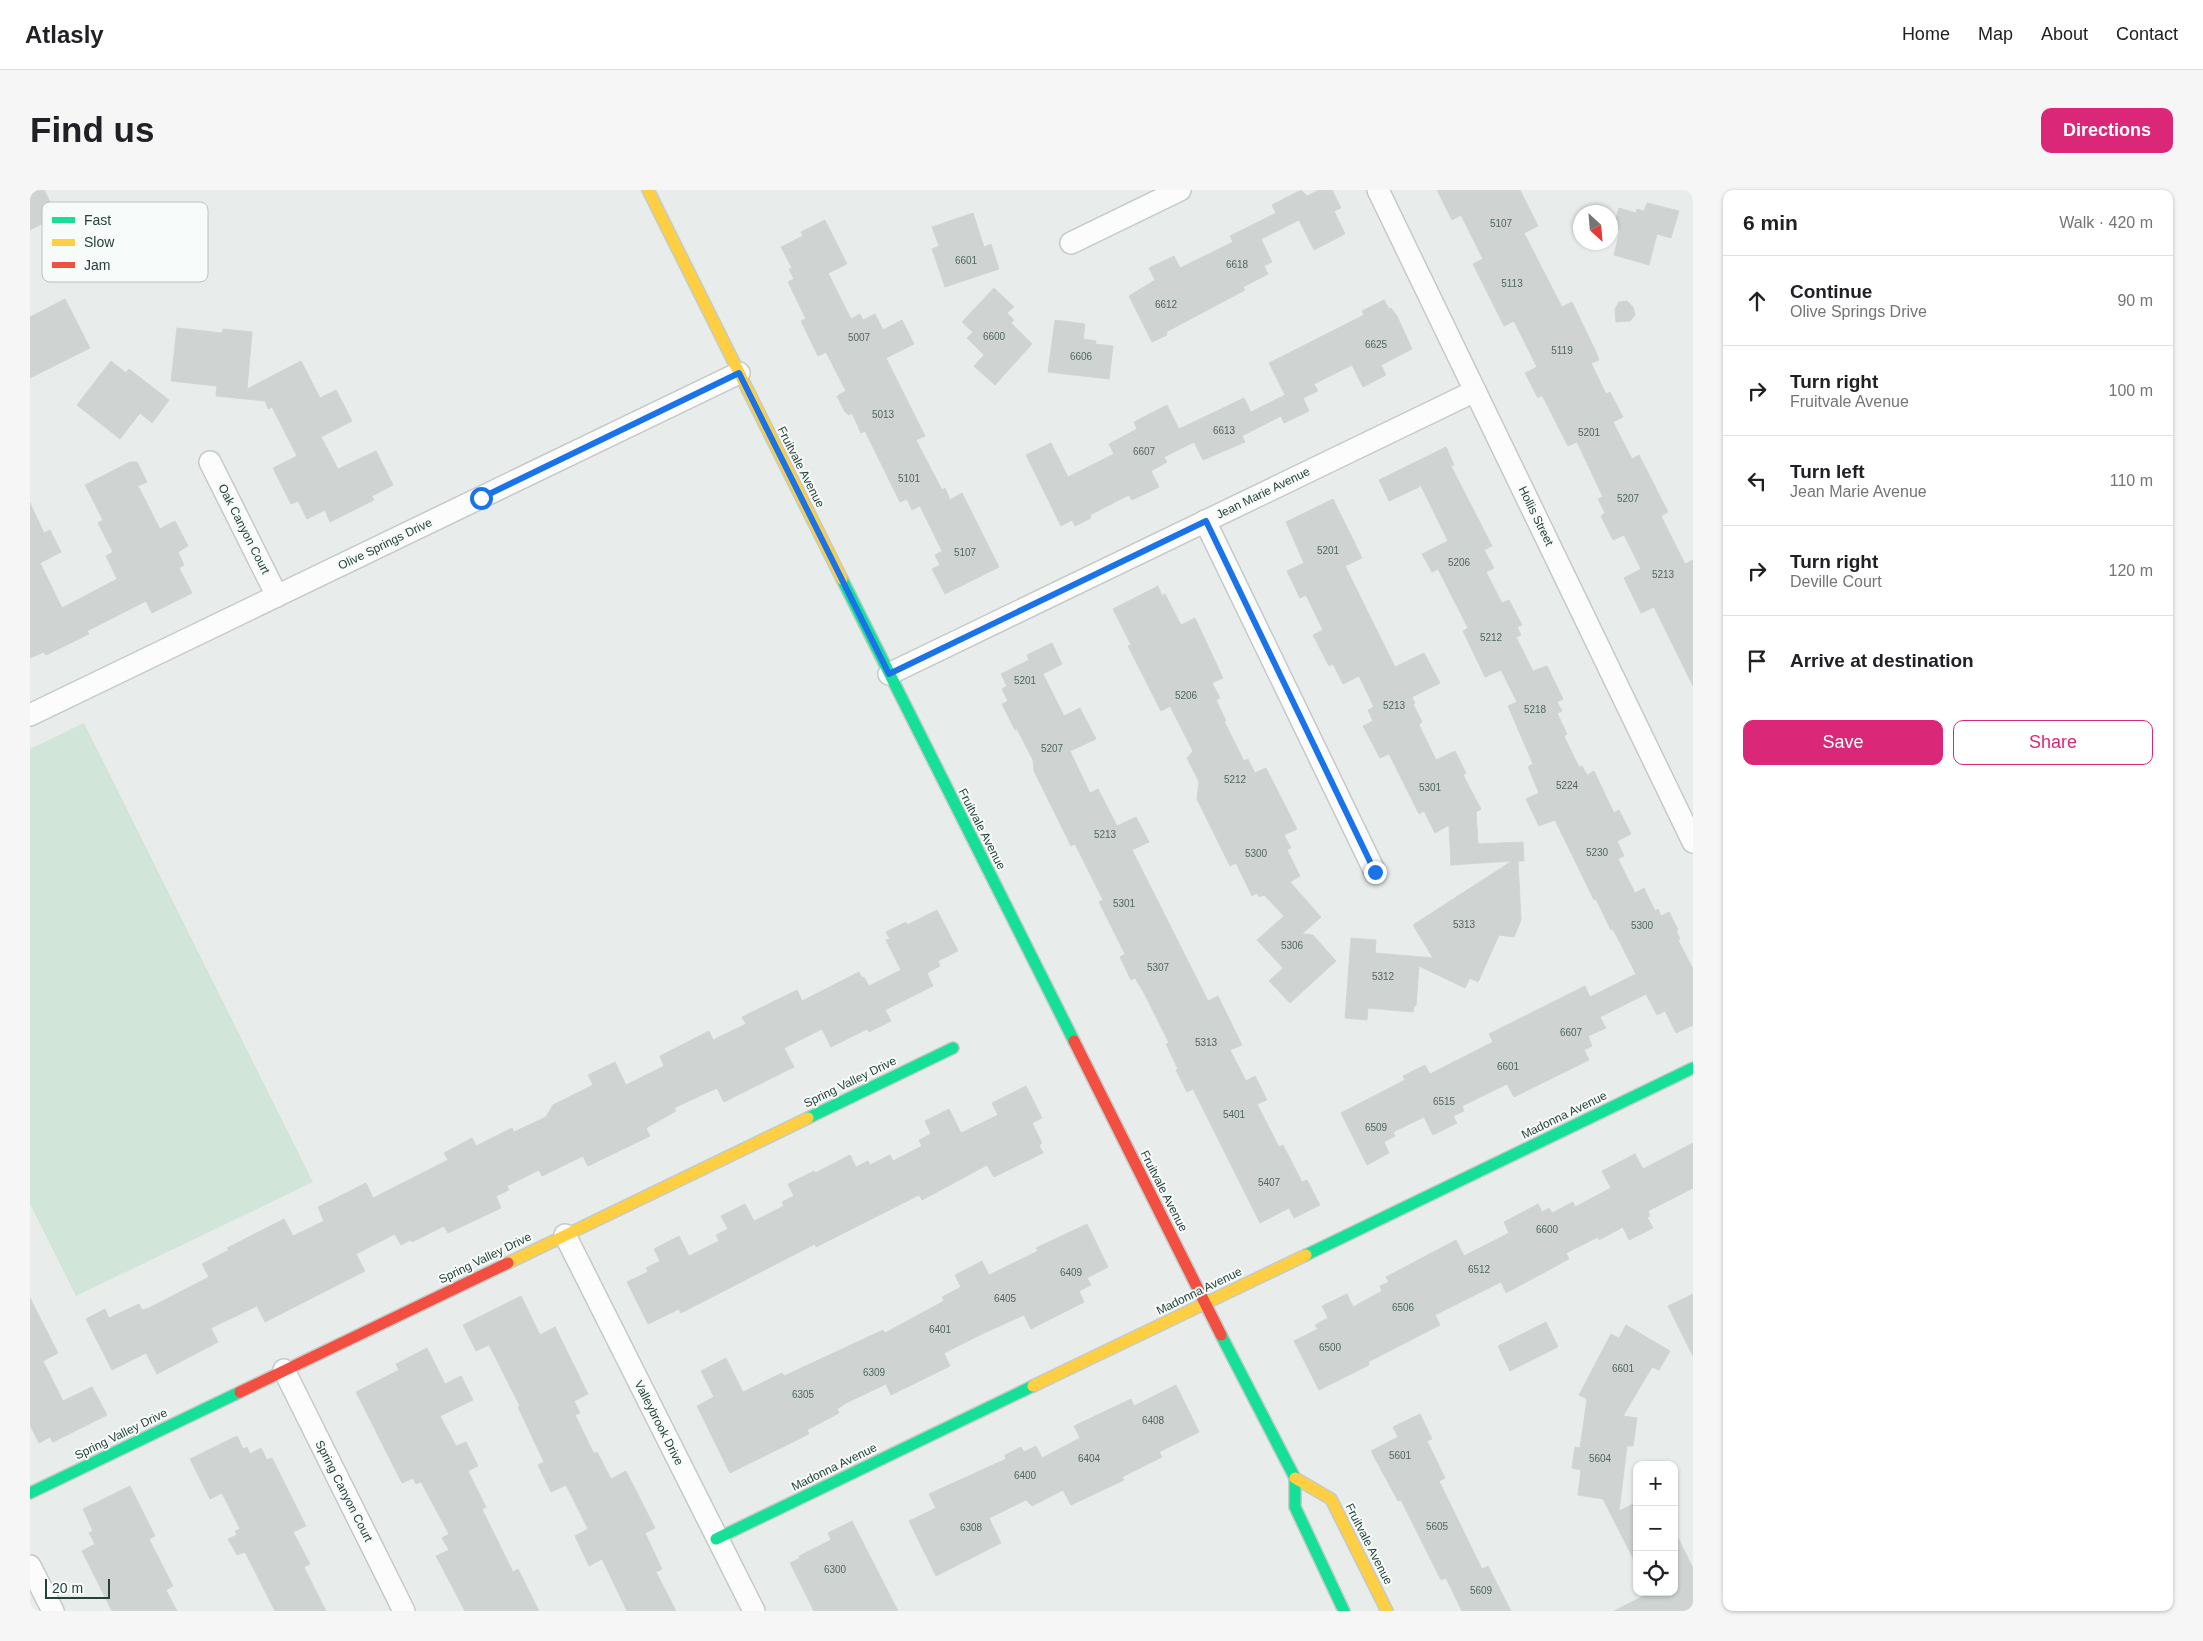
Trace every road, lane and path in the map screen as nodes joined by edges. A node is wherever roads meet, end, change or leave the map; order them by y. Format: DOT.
graph roads {
  1 [pos="648,190"];
  2 [pos="1180,190"];
  3 [pos="1378,190"];
  4 [pos="1071,242"];
  5 [pos="739,373"];
  6 [pos="1475,391"];
  7 [pos="210,462"];
  8 [pos="1206,521"];
  9 [pos="277,596"];
  10 [pos="889,674"];
  11 [pos="30,715"];
  12 [pos="1687,814"];
  13 [pos="1693,842"];
  14 [pos="1375,872"];
  15 [pos="953,1048"];
  16 [pos="1693,1068"];
  17 [pos="565,1235"];
  18 [pos="1205,1303"];
  19 [pos="284,1370"];
  20 [pos="1296,1478"];
  21 [pos="30,1493"];
  22 [pos="716,1539"];
  23 [pos="30,1566"];
  24 [pos="53,1611"];
  25 [pos="404,1611"];
  26 [pos="754,1611"];
  27 [pos="1344,1611"];
  28 [pos="1388,1611"];
  1 -- 5 [label="street, Fruitvale Avenue"];
  2 -- 4 [label="street"];
  3 -- 6 [label="street, Hollis Street"];
  5 -- 9 [label="street, Olive Springs Drive"];
  5 -- 10 [label="street, Fruitvale Avenue"];
  6 -- 8 [label="street, Jean Marie Avenue"];
  6 -- 12 [label="street, Hollis Street"];
  7 -- 9 [label="street, Oak Canyon Court"];
  8 -- 10 [label="street, Jean Marie Avenue"];
  8 -- 14 [label="street"];
  9 -- 11 [label="street, Olive Springs Drive"];
  10 -- 18 [label="street, Fruitvale Avenue"];
  12 -- 13 [label="street, Hollis Street"];
  15 -- 17 [label="street, Spring Valley Drive"];
  16 -- 18 [label="street, Madonna Avenue"];
  17 -- 19 [label="street, Spring Valley Drive"];
  17 -- 22 [label="street, Valleybrook Drive"];
  18 -- 20 [label="street, Fruitvale Avenue"];
  18 -- 22 [label="street, Madonna Avenue"];
  19 -- 21 [label="street, Spring Valley Drive"];
  19 -- 25 [label="street, Spring Canyon Court"];
  20 -- 27 [label="street"];
  20 -- 28 [label="street, Fruitvale Avenue"];
  22 -- 26 [label="street, Valleybrook Drive"];
  23 -- 24 [label="street"];
}
